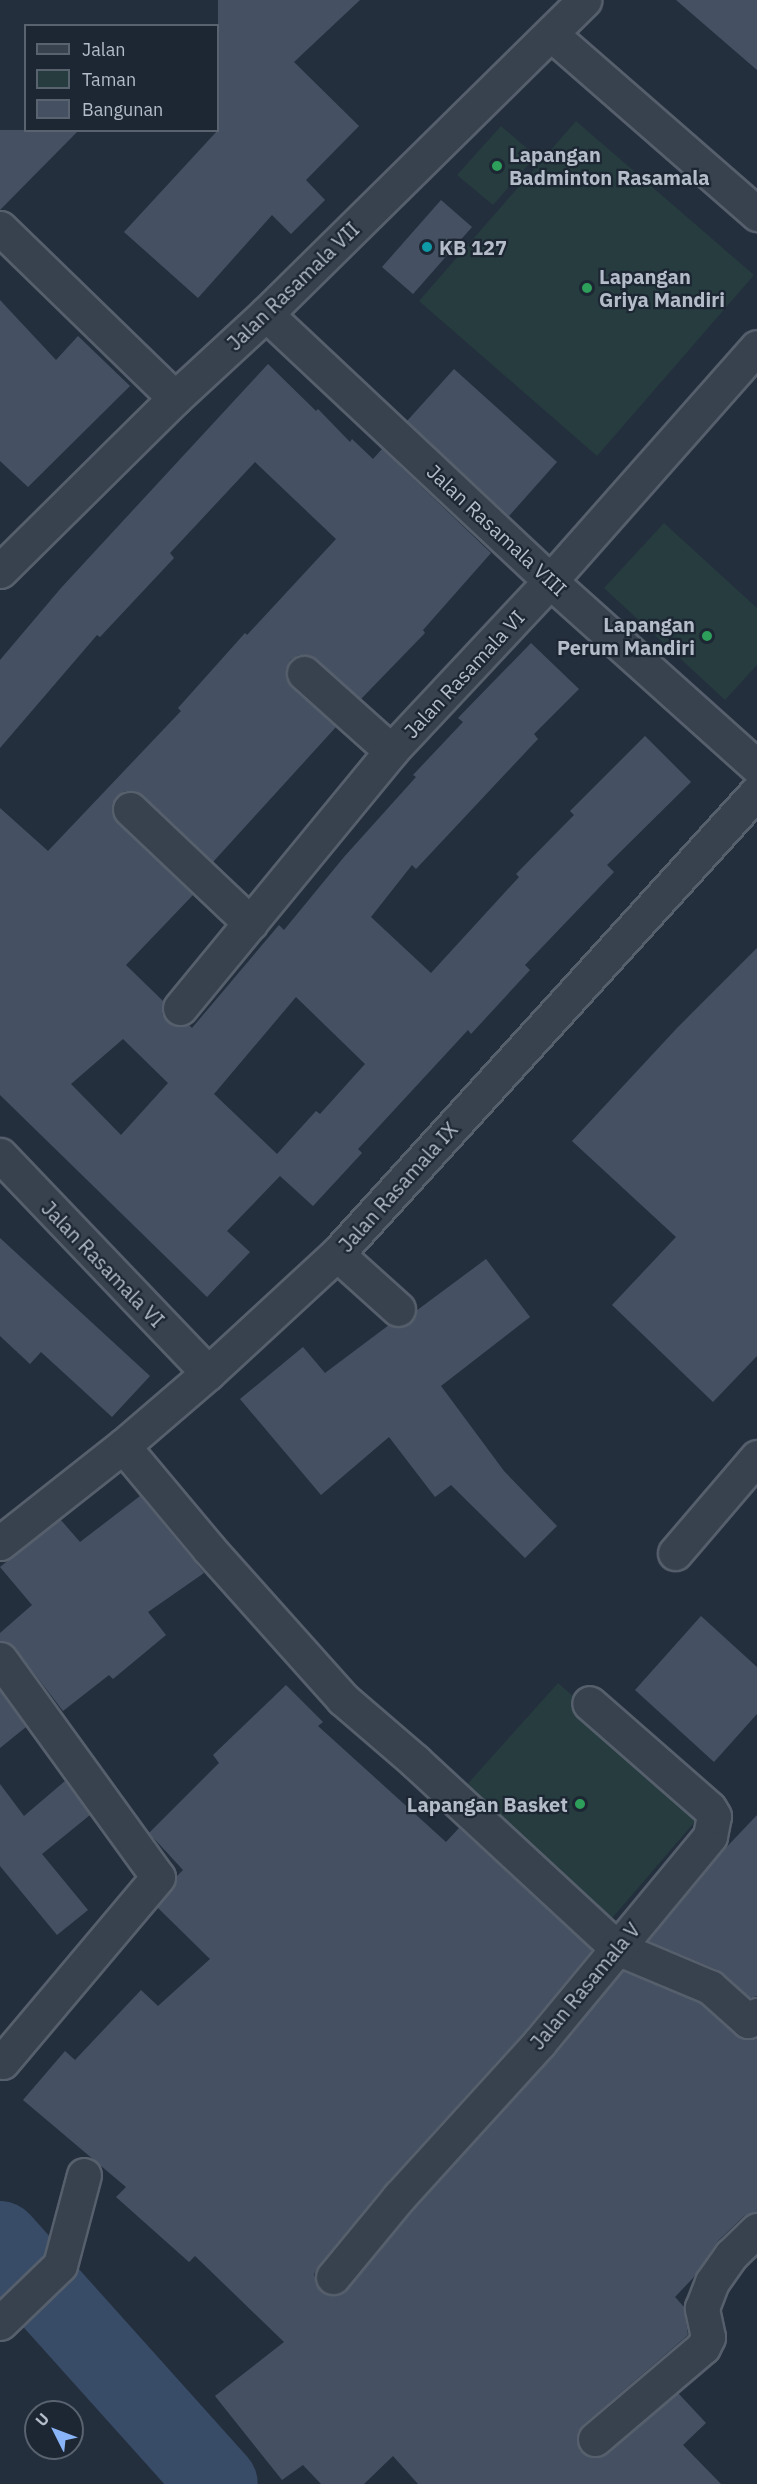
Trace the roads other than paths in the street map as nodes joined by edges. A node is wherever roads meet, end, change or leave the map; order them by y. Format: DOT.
graph roads {
  1 [pos="584,0"];
  2 [pos="551,34"];
  3 [pos="757,214"];
  4 [pos="0,228"];
  5 [pos="267,314"];
  6 [pos="757,347"];
  7 [pos="175,398"];
  8 [pos="0,571"];
  9 [pos="550,581"];
  10 [pos="304,672"];
  11 [pos="391,751"];
  12 [pos="757,767"];
  13 [pos="757,792"];
  14 [pos="130,809"];
  15 [pos="250,923"];
  16 [pos="180,1008"];
  17 [pos="0,1155"];
  18 [pos="337,1254"];
  19 [pos="398,1309"];
  20 [pos="208,1373"];
  21 [pos="123,1446"];
  22 [pos="757,1457"];
  23 [pos="0,1543"];
  24 [pos="675,1553"];
  25 [pos="0,1659"];
  26 [pos="589,1703"];
  27 [pos="617,1948"];
  28 [pos="757,2015"];
  29 [pos="2,2062"];
  30 [pos="84,2175"];
  31 [pos="757,2229"];
  32 [pos="333,2277"];
  33 [pos="0,2323"];
  34 [pos="595,2439"];
  1 -- 2 [label="street, Jalan Rasamala VII"];
  2 -- 3 [label="street"];
  2 -- 5 [label="street, Jalan Rasamala VII"];
  4 -- 7 [label="street"];
  5 -- 7 [label="street, Jalan Rasamala VII"];
  5 -- 9 [label="street, Jalan Rasamala VIII"];
  6 -- 9 [label="street, Jalan Rasamala VI"];
  7 -- 8 [label="street, Jalan Rasamala VII"];
  9 -- 11 [label="street, Jalan Rasamala VI"];
  9 -- 12 [label="street, Jalan Rasamala VIII"];
  10 -- 11 [label="street"];
  11 -- 15 [label="street, Jalan Rasamala VI"];
  13 -- 18 [label="street, Jalan Rasamala IX"];
  14 -- 15 [label="street"];
  15 -- 16 [label="street, Jalan Rasamala VI"];
  17 -- 20 [label="street, Jalan Rasamala VI"];
  18 -- 19 [label="street"];
  18 -- 20 [label="street, Jalan Rasamala IX"];
  20 -- 21 [label="street, Jalan Rasamala IX"];
  21 -- 23 [label="street, Jalan Rasamala IX"];
  21 -- 27 [label="street"];
  22 -- 24 [label="street"];
  25 -- 29 [label="street"];
  26 -- 27 [label="street, Jalan Rasamala V"];
  27 -- 28 [label="street"];
  27 -- 32 [label="street, Jalan Rasamala V"];
  30 -- 33 [label="street"];
  31 -- 34 [label="street"];
}
